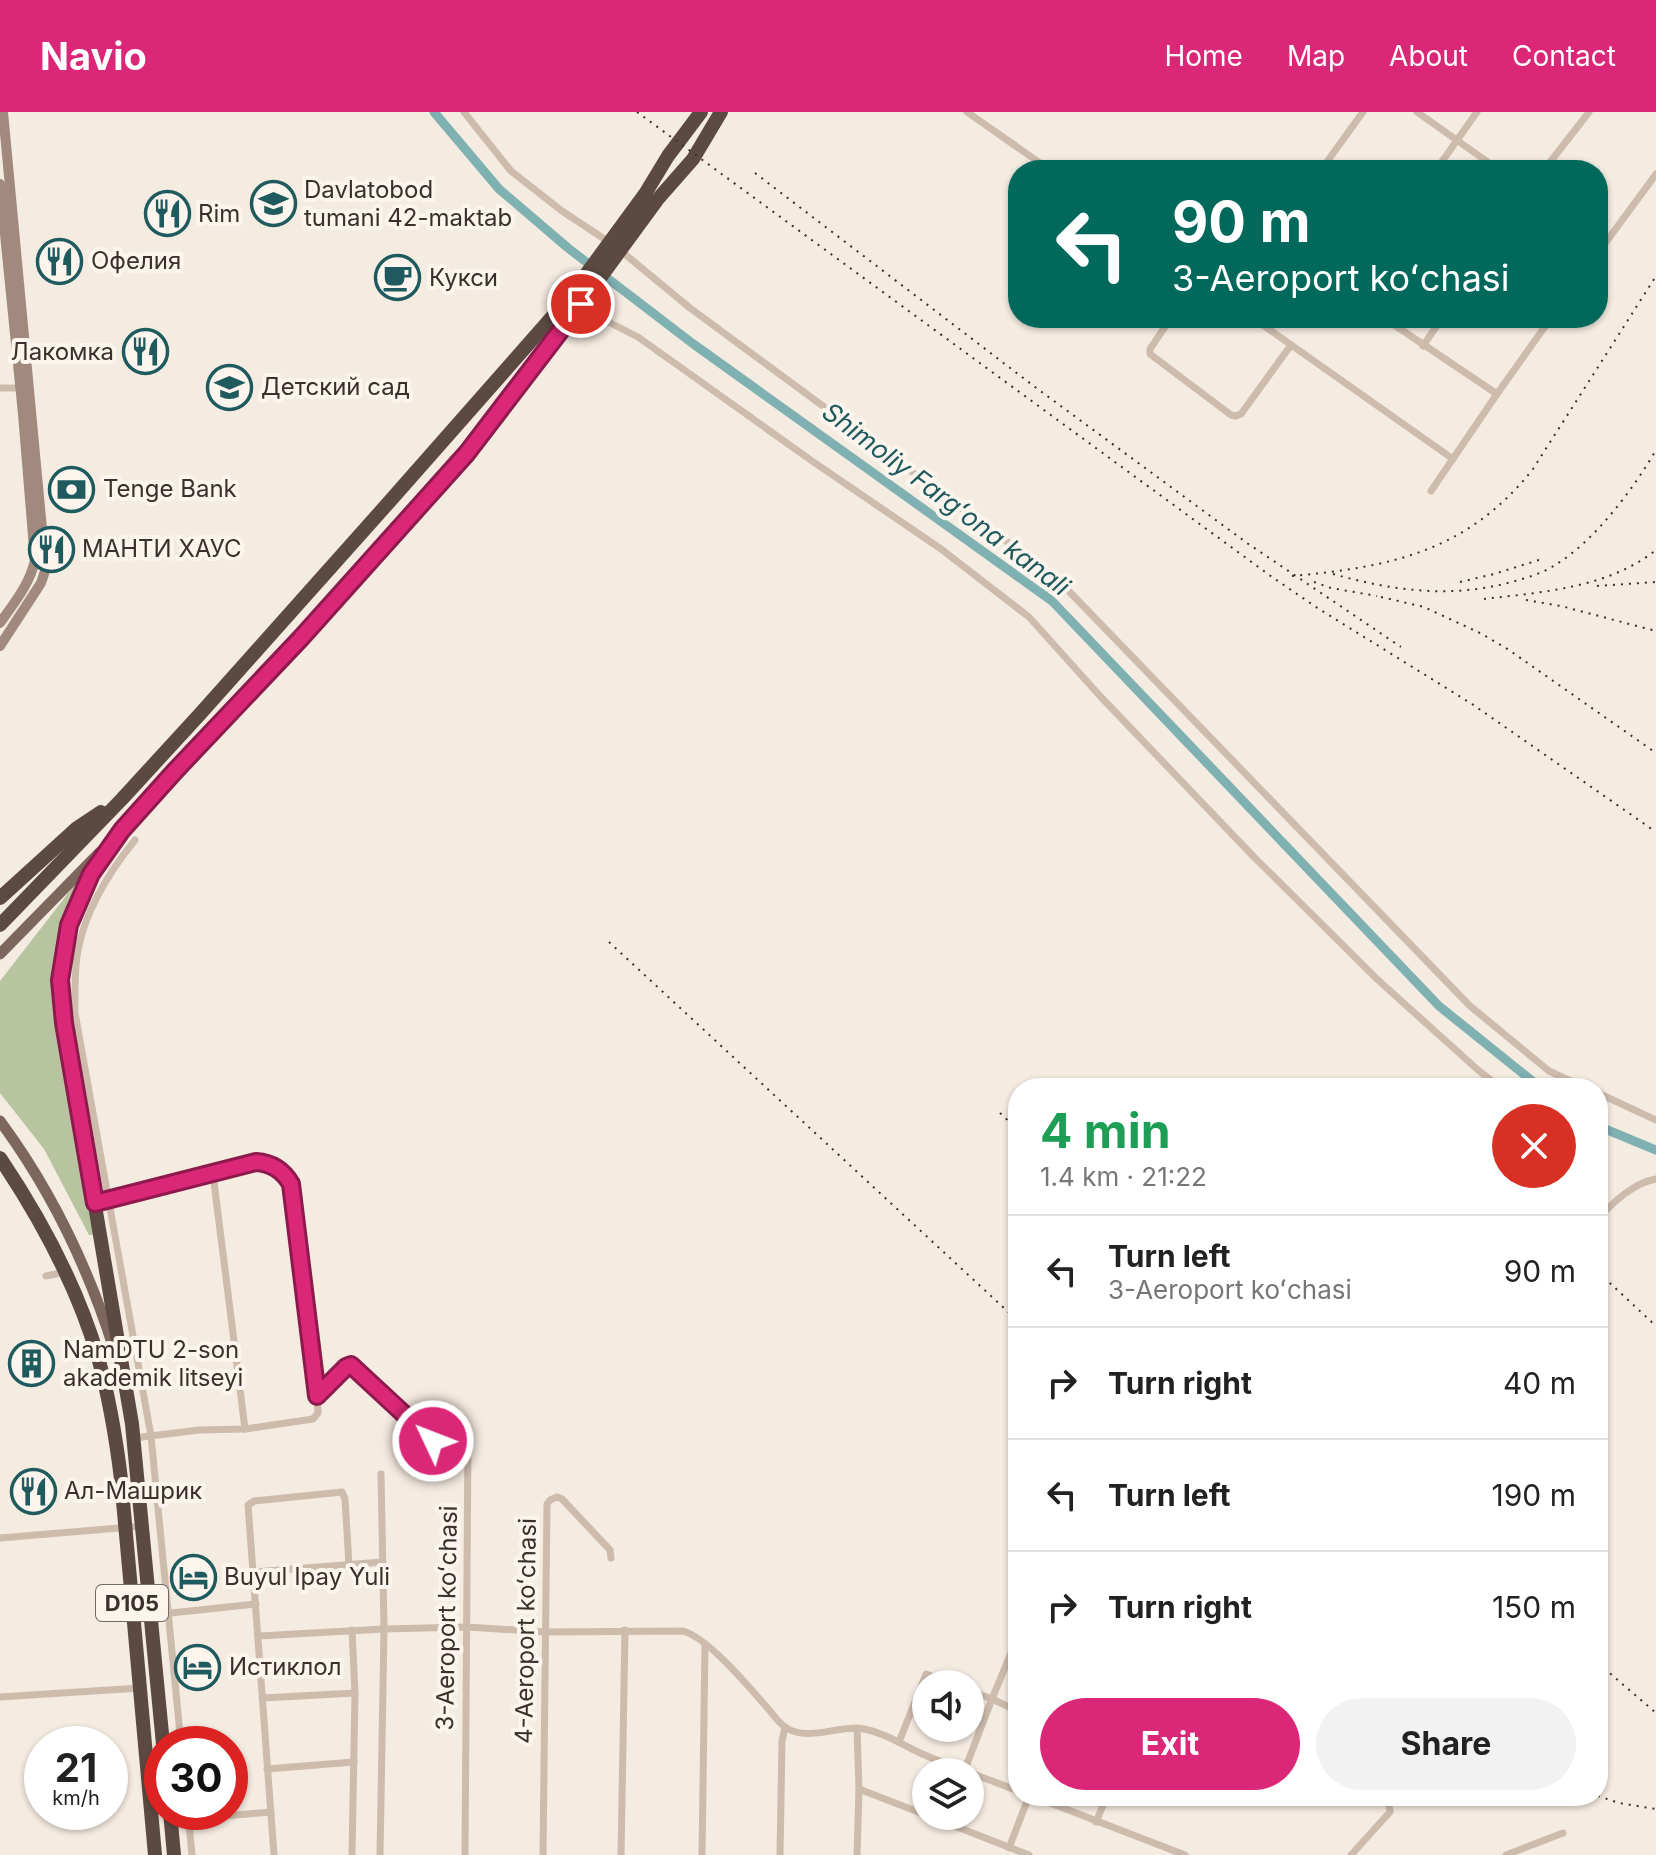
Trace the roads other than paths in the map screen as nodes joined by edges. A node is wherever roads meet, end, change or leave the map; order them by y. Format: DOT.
graph roads {
  1 [pos="3,112"];
  2 [pos="464,112"];
  3 [pos="721,112"];
  4 [pos="967,112"];
  5 [pos="1363,112"];
  6 [pos="1417,112"];
  7 [pos="1477,112"];
  8 [pos="1589,112"];
  9 [pos="695,116"];
  10 [pos="1457,140"];
  11 [pos="1036,160"];
  12 [pos="1328,160"];
  13 [pos="1443,160"];
  14 [pos="1485,160"];
  15 [pos="1552,160"];
  16 [pos="1656,174"];
  17 [pos="0,184"];
  18 [pos="1608,233"];
  19 [pos="613,249"];
  20 [pos="577,302"];
  21 [pos="1164,328"];
  22 [pos="1267,328"];
  23 [pos="1398,328"];
  24 [pos="1435,328"];
  25 [pos="1544,328"];
  26 [pos="1291,345"];
  27 [pos="1423,346"];
  28 [pos="0,388"];
  29 [pos="20,388"];
  30 [pos="1497,394"];
  31 [pos="1453,459"];
  32 [pos="1431,491"];
  33 [pos="0,623"];
  34 [pos="0,646"];
  35 [pos="122,799"];
  36 [pos="122,830"];
  37 [pos="135,840"];
  38 [pos="0,898"];
  39 [pos="0,925"];
  40 [pos="0,954"];
  41 [pos="1488,1078"];
  42 [pos="1564,1078"];
  43 [pos="1608,1098"];
  44 [pos="1656,1120"];
  45 [pos="0,1121"];
  46 [pos="0,1158"];
  47 [pos="213,1174"];
  48 [pos="1656,1179"];
  49 [pos="102,1201"];
  50 [pos="1608,1209"];
  51 [pos="65,1272"];
  52 [pos="46,1276"];
  53 [pos="317,1396"];
  54 [pos="245,1429"];
  55 [pos="133,1431"];
  56 [pos="151,1436"];
  57 [pos="381,1474"];
  58 [pos="143,1526"];
  59 [pos="126,1528"];
  60 [pos="0,1538"];
  61 [pos="611,1558"];
  62 [pos="382,1562"];
  63 [pos="349,1565"];
  64 [pos="253,1572"];
  65 [pos="256,1604"];
  66 [pos="168,1613"];
  67 [pos="152,1615"];
  68 [pos="467,1627"];
  69 [pos="384,1629"];
  70 [pos="352,1630"];
  71 [pos="625,1630"];
  72 [pos="546,1632"];
  73 [pos="259,1636"];
  74 [pos="705,1644"];
  75 [pos="1008,1660"];
  76 [pos="140,1688"];
  77 [pos="355,1693"];
  78 [pos="984,1696"];
  79 [pos="0,1697"];
  80 [pos="263,1698"];
  81 [pos="992,1699"];
  82 [pos="1008,1706"];
  83 [pos="912,1709"];
  84 [pos="161,1726"];
  85 [pos="179,1726"];
  86 [pos="785,1727"];
  87 [pos="857,1728"];
  88 [pos="899,1742"];
  89 [pos="935,1758"];
  90 [pos="969,1758"];
  91 [pos="354,1762"];
  92 [pos="267,1769"];
  93 [pos="984,1777"];
  94 [pos="1008,1787"];
  95 [pos="859,1789"];
  96 [pos="1026,1806"];
  97 [pos="1055,1806"];
  98 [pos="1103,1806"];
  99 [pos="1389,1806"];
  100 [pos="912,1810"];
  101 [pos="271,1812"];
  102 [pos="248,1813"];
  103 [pos="1096,1822"];
  104 [pos="172,1830"];
  105 [pos="190,1830"];
  106 [pos="963,1830"];
  107 [pos="1563,1833"];
  108 [pos="1009,1848"];
  109 [pos="859,1854"];
  110 [pos="155,1855"];
  111 [pos="174,1855"];
  112 [pos="192,1855"];
  113 [pos="274,1855"];
  114 [pos="352,1855"];
  115 [pos="380,1855"];
  116 [pos="465,1855"];
  117 [pos="543,1855"];
  118 [pos="621,1855"];
  119 [pos="702,1855"];
  120 [pos="780,1855"];
  121 [pos="1029,1855"];
  122 [pos="1185,1855"];
  123 [pos="1351,1855"];
  124 [pos="1506,1855"];
  1 -- 34 [label="main road"];
  2 -- 19 [label="street"];
  3 -- 19 [label="highway"];
  4 -- 11 [label="street"];
  5 -- 12 [label="street"];
  6 -- 10 [label="street"];
  7 -- 10 [label="street"];
  8 -- 15 [label="street"];
  9 -- 19 [label="highway"];
  10 -- 13 [label="street"];
  10 -- 14 [label="street"];
  16 -- 18 [label="street"];
  17 -- 29 [label="main road"];
  19 -- 20 [label="highway"];
  19 -- 42 [label="street"];
  20 -- 35 [label="highway"];
  20 -- 36 [label="highway"];
  20 -- 41 [label="street"];
  21 -- 26 [label="street"];
  22 -- 26 [label="street"];
  23 -- 27 [label="street"];
  24 -- 27 [label="street"];
  25 -- 30 [label="street"];
  26 -- 31 [label="street"];
  27 -- 30 [label="street"];
  28 -- 29 [label="street"];
  29 -- 33 [label="main road"];
  30 -- 31 [label="street"];
  31 -- 32 [label="street"];
  35 -- 38 [label="highway"];
  35 -- 39 [label="highway"];
  36 -- 40 [label="main road"];
  36 -- 49 [label="highway"];
  37 -- 49 [label="street"];
  43 -- 44 [label="street"];
  45 -- 55 [label="main road, D105"];
  46 -- 51 [label="highway, D105"];
  47 -- 49 [label="street"];
  47 -- 53 [label="street"];
  47 -- 54 [label="street"];
  48 -- 50 [label="street"];
  49 -- 55 [label="highway"];
  49 -- 56 [label="street"];
  51 -- 52 [label="street"];
  51 -- 59 [label="highway, D105"];
  53 -- 54 [label="street"];
  53 -- 68 [label="street, 3-Aeroport koʻchasi"];
  54 -- 56 [label="street"];
  55 -- 56 [label="street"];
  55 -- 58 [label="highway, D105"];
  56 -- 66 [label="street"];
  57 -- 62 [label="street"];
  58 -- 59 [label="street"];
  58 -- 67 [label="highway, D105"];
  59 -- 60 [label="street"];
  59 -- 76 [label="highway, D105"];
  61 -- 72 [label="street, 4-Aeroport koʻchasi"];
  62 -- 63 [label="street"];
  62 -- 69 [label="street"];
  63 -- 64 [label="street"];
  63 -- 64 [label="street"];
  64 -- 65 [label="street"];
  65 -- 66 [label="street"];
  65 -- 73 [label="street"];
  66 -- 67 [label="street"];
  66 -- 85 [label="street"];
  67 -- 84 [label="highway, D105"];
  68 -- 69 [label="street"];
  68 -- 72 [label="street"];
  68 -- 116 [label="street, 3-Aeroport koʻchasi"];
  69 -- 70 [label="street"];
  69 -- 115 [label="street"];
  70 -- 73 [label="street"];
  70 -- 77 [label="street"];
  71 -- 72 [label="street"];
  71 -- 74 [label="street"];
  71 -- 118 [label="street"];
  72 -- 117 [label="street, 4-Aeroport koʻchasi"];
  73 -- 80 [label="street"];
  74 -- 86 [label="street"];
  74 -- 119 [label="street"];
  75 -- 81 [label="street"];
  76 -- 79 [label="street"];
  76 -- 110 [label="highway, D105"];
  77 -- 80 [label="street"];
  77 -- 91 [label="street"];
  78 -- 81 [label="street"];
  80 -- 92 [label="street"];
  81 -- 82 [label="street"];
  81 -- 90 [label="street"];
  83 -- 88 [label="street"];
  86 -- 87 [label="street"];
  86 -- 120 [label="street"];
  87 -- 88 [label="street"];
  87 -- 95 [label="street"];
  88 -- 89 [label="street"];
  91 -- 92 [label="street"];
  91 -- 114 [label="street"];
  92 -- 101 [label="street"];
  93 -- 94 [label="street"];
  95 -- 100 [label="street"];
  95 -- 109 [label="street"];
  96 -- 108 [label="street"];
  97 -- 103 [label="street"];
  98 -- 103 [label="street"];
  99 -- 123 [label="street"];
  101 -- 102 [label="street"];
  101 -- 113 [label="street"];
  103 -- 122 [label="street"];
  104 -- 111 [label="highway"];
  105 -- 112 [label="street"];
  106 -- 108 [label="street"];
  107 -- 124 [label="street"];
  108 -- 121 [label="street"];
}
